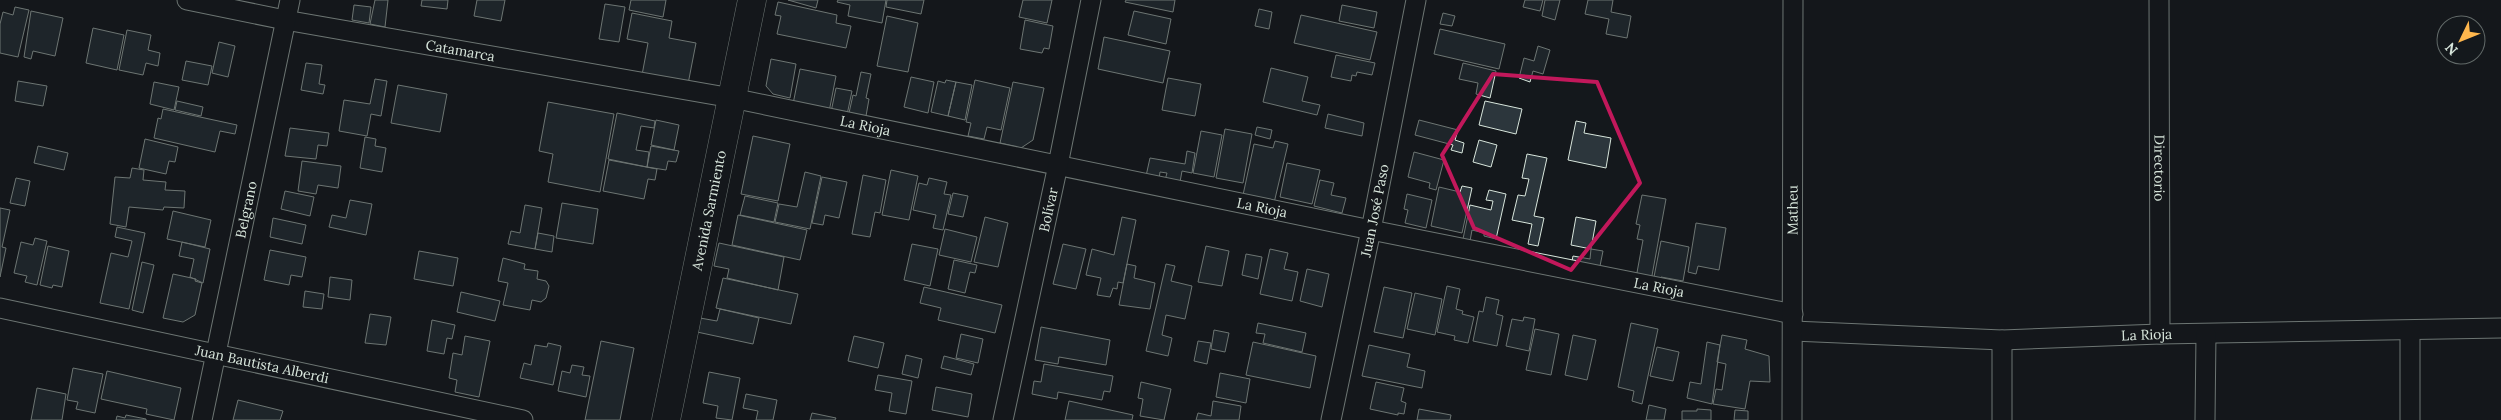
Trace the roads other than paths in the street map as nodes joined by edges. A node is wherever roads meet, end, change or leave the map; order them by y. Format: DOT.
graph roads {
  1 [pos="187,0"];
  2 [pos="290,0"];
  3 [pos="752,0"];
  4 [pos="1091,0"];
  5 [pos="1416,0"];
  6 [pos="1793,0"];
  7 [pos="2159,0"];
  8 [pos="285,20"];
  9 [pos="732,98"];
  10 [pos="1058,165"];
  11 [pos="1371,230"];
  12 [pos="0,308"];
  13 [pos="1793,322"];
  14 [pos="2501,328"];
  15 [pos="2410,331"];
  16 [pos="2160,334"];
  17 [pos="2206,334"];
  18 [pos="2002,340"];
  19 [pos="216,355"];
  20 [pos="202,420"];
  21 [pos="523,420"];
  22 [pos="666,420"];
  23 [pos="1003,420"];
  24 [pos="1331,420"];
  25 [pos="1792,420"];
  26 [pos="2002,420"];
  27 [pos="2205,420"];
  28 [pos="2410,420"];
  1 -- 8 [label="street, Catamarca"];
  2 -- 8 [label="street, Belgrano"];
  3 -- 9 [label="main road, Avenida Sarmiento"];
  4 -- 10 [label="street, Bolívar"];
  5 -- 11 [label="street, Juan José Paso"];
  6 -- 13 [label="street, Matheu"];
  7 -- 16 [label="street, Directorio"];
  8 -- 9 [label="street, Catamarca"];
  8 -- 19 [label="street, Belgrano"];
  9 -- 10 [label="street, La Rioja"];
  9 -- 22 [label="main road, Avenida Sarmiento"];
  10 -- 11 [label="street, La Rioja"];
  10 -- 23 [label="street, Bolívar"];
  11 -- 13 [label="street, La Rioja"];
  11 -- 24 [label="street, Juan José Paso"];
  12 -- 19 [label="street, Juan Bautista Alberdi"];
  13 -- 18 [label="street, La Rioja"];
  13 -- 25 [label="street, Matheu"];
  14 -- 15 [label="street, La Rioja"];
  15 -- 17 [label="street, La Rioja"];
  15 -- 28 [label="street"];
  16 -- 17 [label="street, La Rioja"];
  16 -- 18 [label="street, La Rioja"];
  17 -- 27 [label="street"];
  18 -- 26 [label="street"];
  19 -- 20 [label="street, Belgrano"];
  19 -- 21 [label="street, Juan Bautista Alberdi"];
}
